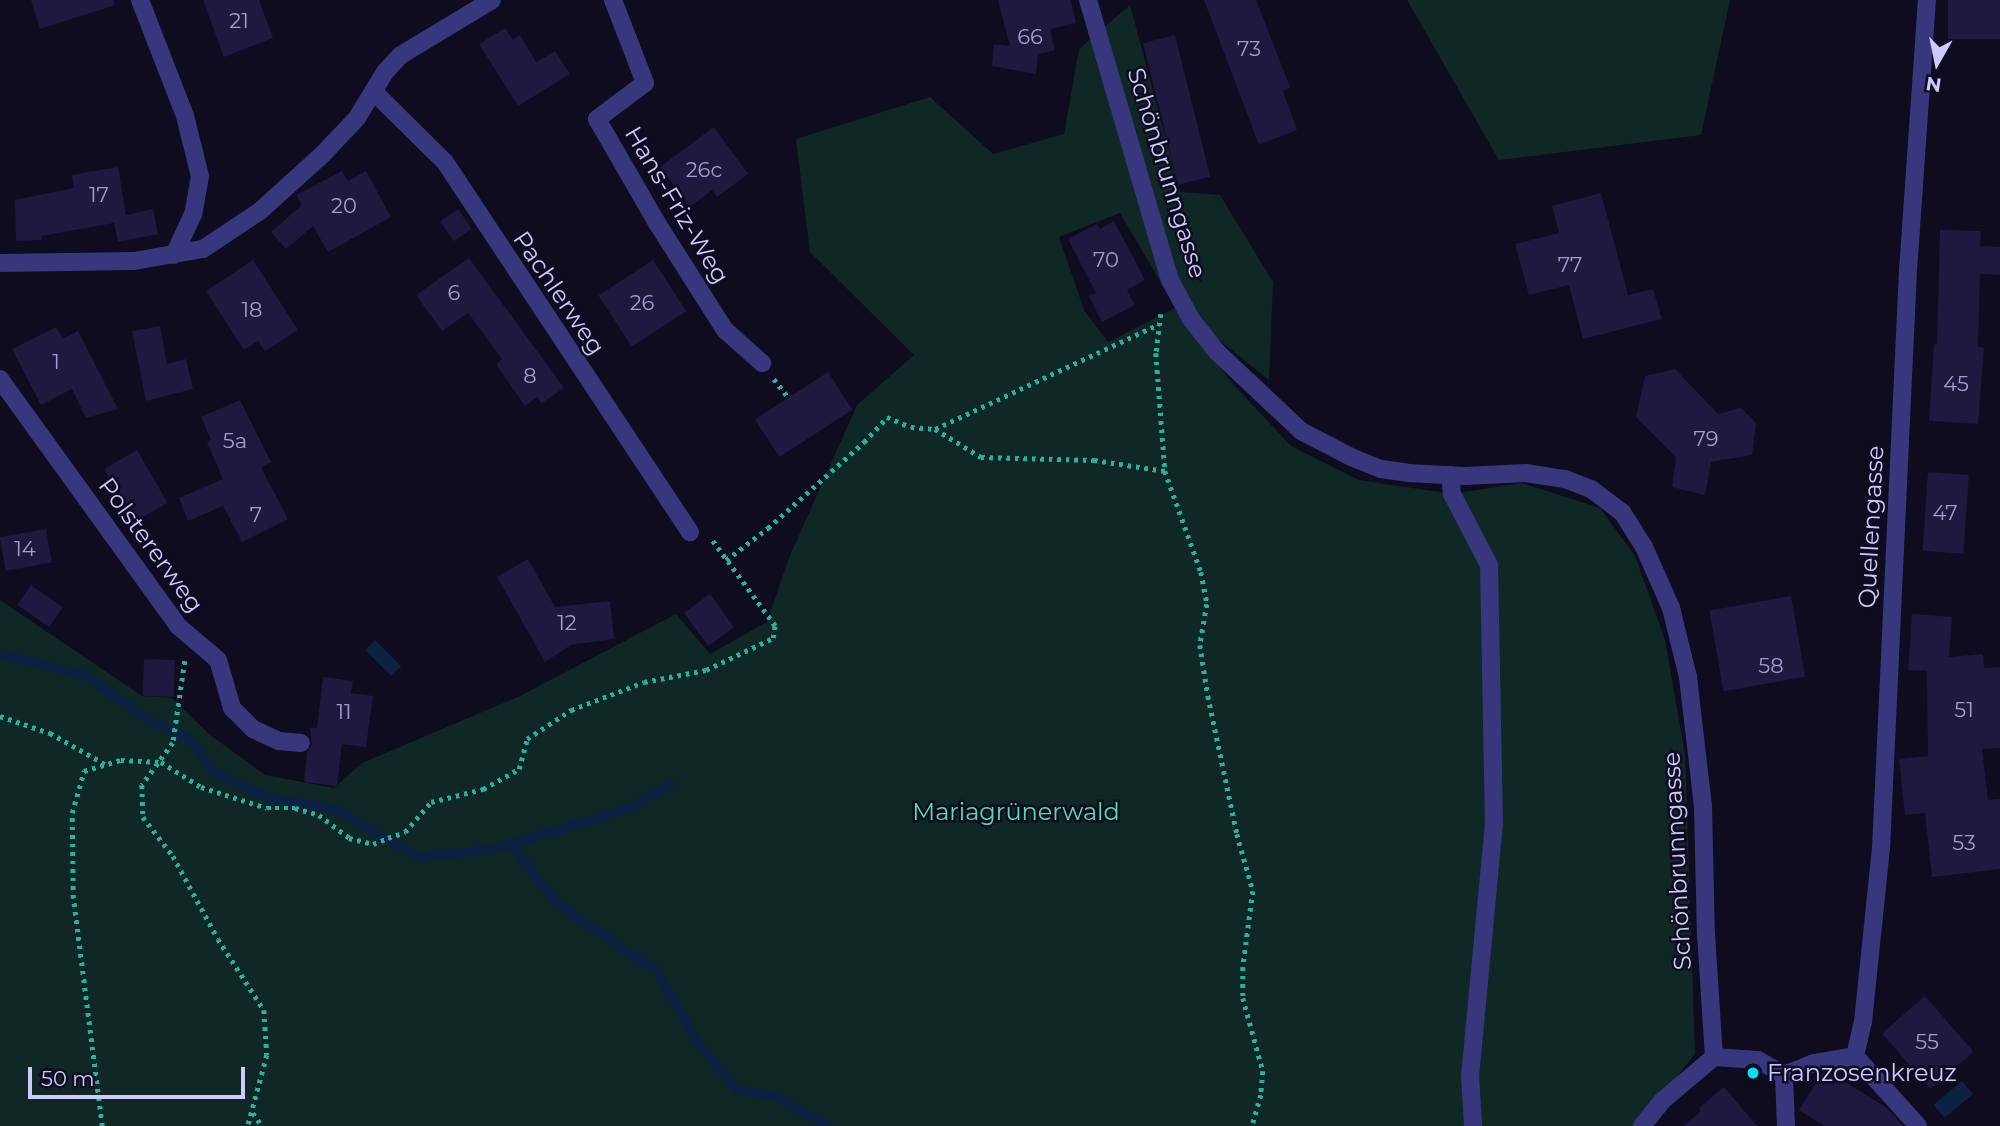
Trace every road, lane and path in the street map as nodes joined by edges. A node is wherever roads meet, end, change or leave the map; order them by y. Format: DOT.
graph roads {
  1 [pos="140,0"];
  2 [pos="492,0"];
  3 [pos="613,0"];
  4 [pos="1088,0"];
  5 [pos="1927,0"];
  6 [pos="375,93"];
  7 [pos="174,255"];
  8 [pos="0,263"];
  9 [pos="1170,280"];
  10 [pos="1160,323"];
  11 [pos="762,363"];
  12 [pos="0,379"];
  13 [pos="935,429"];
  14 [pos="1165,471"];
  15 [pos="1451,475"];
  16 [pos="697,531"];
  17 [pos="726,560"];
  18 [pos="190,636"];
  19 [pos="0,716"];
  20 [pos="302,743"];
  21 [pos="161,762"];
  22 [pos="106,764"];
  23 [pos="1855,1056"];
  24 [pos="1714,1057"];
  25 [pos="1784,1075"];
  26 [pos="252,1112"];
  27 [pos="102,1126"];
  28 [pos="248,1126"];
  29 [pos="261,1126"];
  30 [pos="1252,1126"];
  31 [pos="1473,1126"];
  32 [pos="1642,1126"];
  33 [pos="1786,1126"];
  34 [pos="1918,1126"];
  1 -- 7 [label="street"];
  2 -- 6 [label="street"];
  3 -- 11 [label="street, Hans-Friz-Weg"];
  4 -- 9 [label="street, Schönbrunngasse"];
  5 -- 23 [label="street, Quellengasse"];
  6 -- 7 [label="street"];
  6 -- 16 [label="street, Pachlerweg"];
  7 -- 8 [label="street"];
  9 -- 10 [label="path"];
  9 -- 15 [label="street, Schönbrunngasse"];
  10 -- 13 [label="path"];
  10 -- 14 [label="path"];
  12 -- 18 [label="street, Polstererweg"];
  13 -- 14 [label="path"];
  13 -- 17 [label="path"];
  14 -- 30 [label="path"];
  15 -- 24 [label="street, Schönbrunngasse"];
  15 -- 31 [label="street"];
  16 -- 17 [label="path"];
  17 -- 21 [label="path"];
  18 -- 20 [label="street, Polstererweg"];
  18 -- 21 [label="path"];
  19 -- 22 [label="path"];
  21 -- 22 [label="path"];
  21 -- 26 [label="path"];
  22 -- 27 [label="path"];
  23 -- 25 [label="street"];
  23 -- 34 [label="street"];
  24 -- 25 [label="street"];
  24 -- 32 [label="street"];
  25 -- 33 [label="street"];
  26 -- 28 [label="path"];
  26 -- 29 [label="path"];
}
